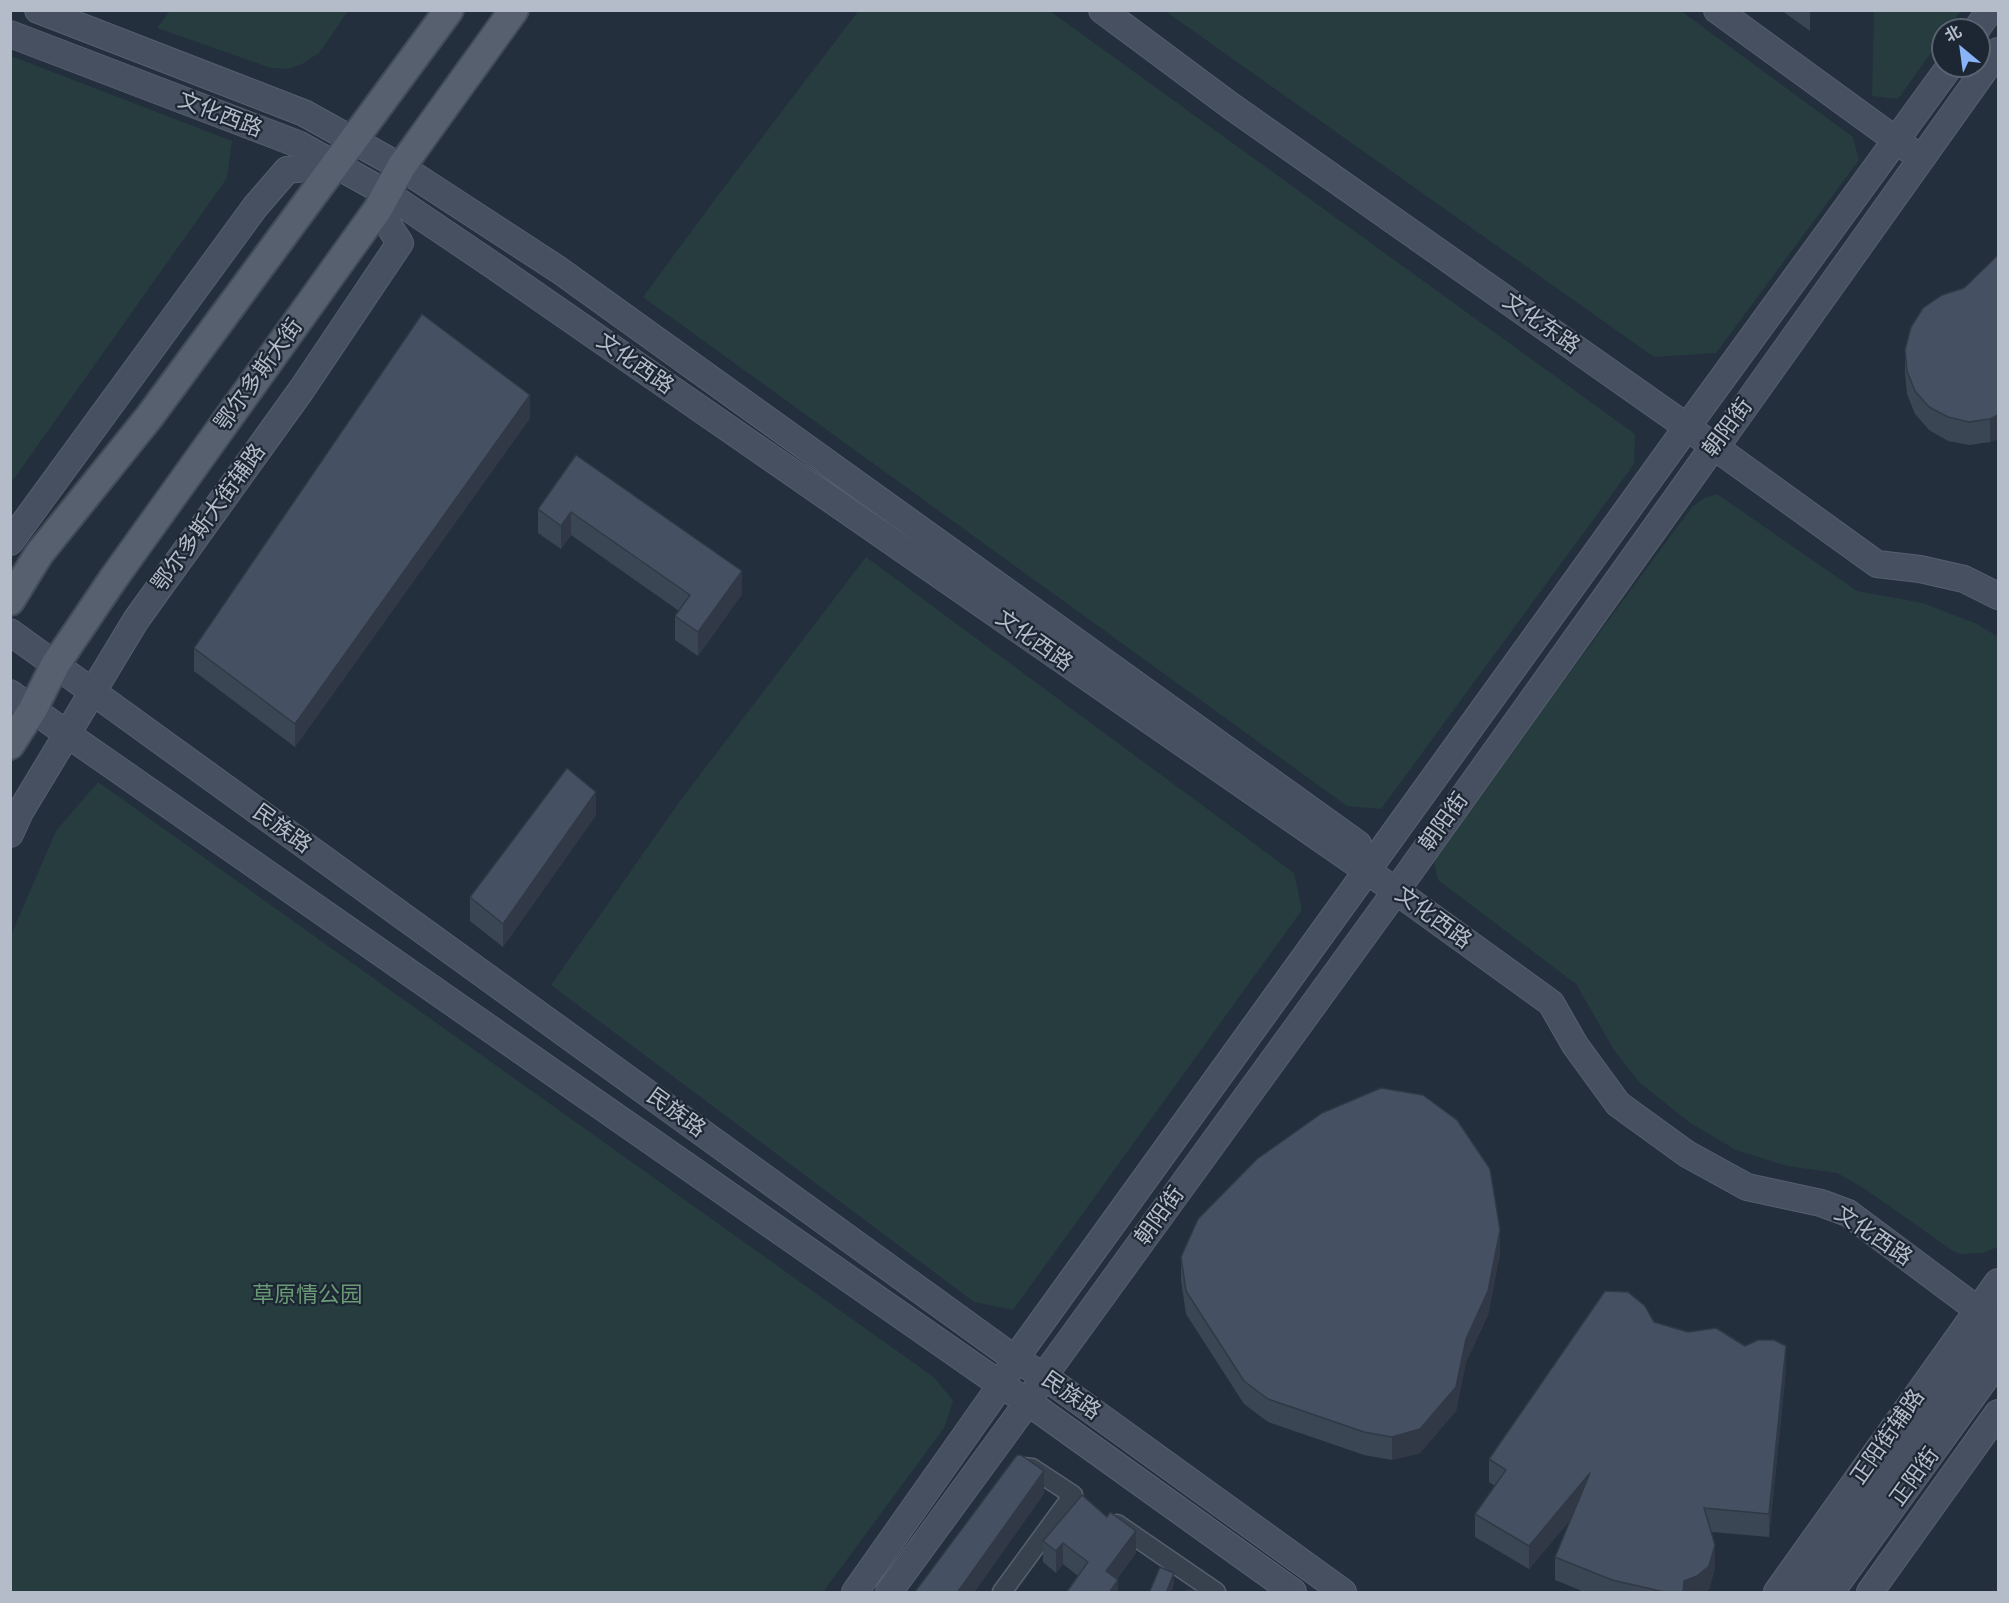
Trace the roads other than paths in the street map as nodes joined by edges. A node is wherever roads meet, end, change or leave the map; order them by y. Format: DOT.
graph roads {
  1 [pos="38,10"];
  2 [pos="449,10"];
  3 [pos="514,10"];
  4 [pos="1102,10"];
  5 [pos="1126,10"];
  6 [pos="1717,10"];
  7 [pos="10,34"];
  8 [pos="1998,51"];
  9 [pos="1941,78"];
  10 [pos="354,141"];
  11 [pos="1896,141"];
  12 [pos="1921,158"];
  13 [pos="336,165"];
  14 [pos="401,167"];
  15 [pos="382,201"];
  16 [pos="1691,421"];
  17 [pos="1718,441"];
  18 [pos="10,542"];
  19 [pos="1998,582"];
  20 [pos="1998,596"];
  21 [pos="10,601"];
  22 [pos="10,632"];
  23 [pos="55,665"];
  24 [pos="92,692"];
  25 [pos="22,701"];
  26 [pos="67,734"];
  27 [pos="10,745"];
  28 [pos="10,834"];
  29 [pos="1372,864"];
  30 [pos="1400,884"];
  31 [pos="1992,1303"];
  32 [pos="1998,1327"];
  33 [pos="1015,1359"];
  34 [pos="1998,1361"];
  35 [pos="1044,1376"];
  36 [pos="1001,1384"];
  37 [pos="1028,1402"];
  38 [pos="1998,1413"];
  39 [pos="1010,1469"];
  40 [pos="1073,1495"];
  41 [pos="855,1593"];
  42 [pos="889,1593"];
  43 [pos="1002,1593"];
  44 [pos="1216,1593"];
  45 [pos="1293,1593"];
  46 [pos="1343,1593"];
  47 [pos="1777,1593"];
  48 [pos="1806,1593"];
  49 [pos="1831,1593"];
  50 [pos="1870,1593"];
  1 -- 10 [label="street, 文化西路"];
  2 -- 10 [label="main road"];
  3 -- 14 [label="main road, 鄂尔多斯大街"];
  4 -- 16 [label="street, 文化东路"];
  5 -- 16 [label="street, 文化东路"];
  6 -- 11 [label="street"];
  7 -- 13 [label="street, 文化西路"];
  8 -- 12 [label="street, 朝阳街"];
  9 -- 11 [label="street, 朝阳街"];
  10 -- 13 [label="main road"];
  10 -- 14 [label="street, 文化西路"];
  11 -- 12 [label="street"];
  11 -- 16 [label="street, 朝阳街"];
  12 -- 17 [label="street, 朝阳街"];
  13 -- 15 [label="street, 文化西路"];
  13 -- 18 [label="street"];
  13 -- 21 [label="main road"];
  14 -- 15 [label="main road, 鄂尔多斯大街"];
  14 -- 29 [label="street, 文化西路"];
  15 -- 23 [label="main road, 鄂尔多斯大街"];
  15 -- 24 [label="street, 鄂尔多斯大街辅路"];
  15 -- 29 [label="street, 文化西路"];
  16 -- 17 [label="street, 文化东路"];
  16 -- 29 [label="street, 朝阳街"];
  17 -- 19 [label="street, 文化东路"];
  17 -- 20 [label="street, 文化东路"];
  17 -- 30 [label="street, 朝阳街"];
  22 -- 23 [label="street, 民族路"];
  23 -- 24 [label="street, 民族路"];
  23 -- 25 [label="main road, 鄂尔多斯大街"];
  24 -- 26 [label="street, 鄂尔多斯大街辅路"];
  24 -- 33 [label="street, 民族路"];
  25 -- 26 [label="street, 民族路"];
  25 -- 27 [label="main road, 鄂尔多斯大街"];
  26 -- 28 [label="street, 鄂尔多斯大街辅路"];
  26 -- 36 [label="street, 民族路"];
  29 -- 30 [label="street, 文化西路"];
  29 -- 33 [label="street, 朝阳街"];
  30 -- 31 [label="street, 文化西路"];
  30 -- 35 [label="street, 朝阳街"];
  31 -- 47 [label="street, 正阳街辅路"];
  32 -- 48 [label="street"];
  33 -- 35 [label="street, 民族路"];
  33 -- 36 [label="street, 朝阳街"];
  34 -- 49 [label="street, 正阳街"];
  35 -- 37 [label="street, 朝阳街"];
  35 -- 46 [label="street, 民族路"];
  36 -- 37 [label="street, 民族路"];
  36 -- 41 [label="street, 朝阳街"];
  37 -- 42 [label="street, 朝阳街"];
  37 -- 45 [label="street, 民族路"];
  38 -- 50 [label="street"];
  39 -- 40 [label="street"];
  40 -- 43 [label="street"];
  40 -- 44 [label="street"];
}
